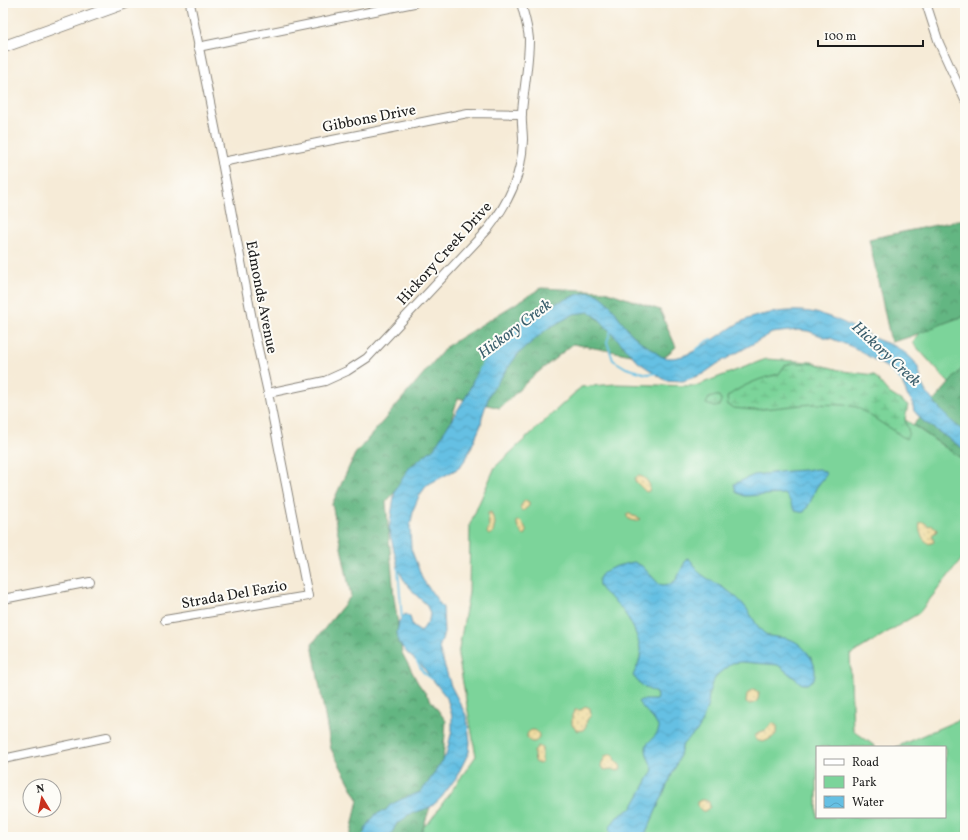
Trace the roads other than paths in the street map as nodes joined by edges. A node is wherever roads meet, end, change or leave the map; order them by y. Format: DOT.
graph roads {
  1 [pos="125,3"];
  2 [pos="190,3"];
  3 [pos="414,3"];
  4 [pos="521,3"];
  5 [pos="926,3"];
  6 [pos="3,47"];
  7 [pos="198,47"];
  8 [pos="965,100"];
  9 [pos="522,114"];
  10 [pos="222,162"];
  11 [pos="268,393"];
  12 [pos="90,582"];
  13 [pos="308,596"];
  14 [pos="3,599"];
  15 [pos="165,620"];
  16 [pos="107,737"];
  17 [pos="3,759"];
  1 -- 6 [label="street"];
  2 -- 7 [label="street, Edmonds Avenue"];
  3 -- 7 [label="street"];
  4 -- 9 [label="street, Hickory Creek Drive"];
  5 -- 8 [label="street"];
  7 -- 10 [label="street, Edmonds Avenue"];
  9 -- 10 [label="street, Gibbons Drive"];
  9 -- 11 [label="street, Hickory Creek Drive"];
  10 -- 11 [label="street, Edmonds Avenue"];
  11 -- 13 [label="street, Edmonds Avenue"];
  12 -- 14 [label="street"];
  13 -- 15 [label="street, Strada Del Fazio"];
  16 -- 17 [label="street"];
}
